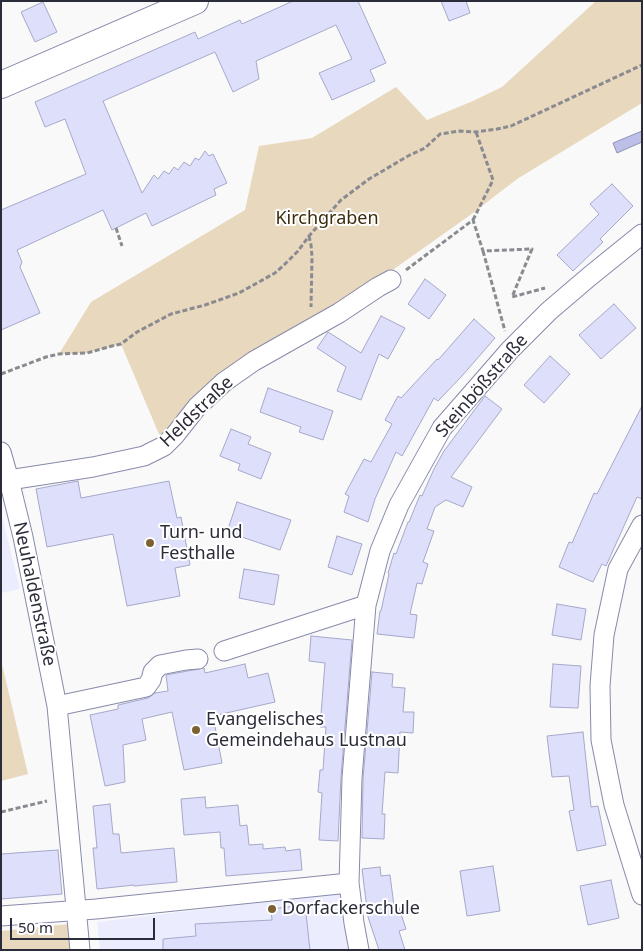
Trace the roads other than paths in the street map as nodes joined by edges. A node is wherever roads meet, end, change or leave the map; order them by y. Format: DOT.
graph roads {
  1 [pos="195,1"];
  2 [pos="1,85"];
  3 [pos="642,234"];
  4 [pos="391,280"];
  5 [pos="1,452"];
  6 [pos="9,480"];
  7 [pos="642,525"];
  8 [pos="366,605"];
  9 [pos="224,651"];
  10 [pos="198,659"];
  11 [pos="57,706"];
  12 [pos="349,883"];
  13 [pos="642,895"];
  14 [pos="76,910"];
  15 [pos="1,916"];
  16 [pos="80,950"];
  17 [pos="359,950"];
  1 -- 2 [label="street"];
  3 -- 8 [label="street, Steinbößstraße"];
  4 -- 6 [label="street, Heldstraße"];
  5 -- 6 [label="street, Neuhaldenstraße"];
  6 -- 11 [label="street, Neuhaldenstraße"];
  7 -- 13 [label="street"];
  8 -- 9 [label="street"];
  8 -- 12 [label="street, Steinbößstraße"];
  10 -- 11 [label="street"];
  11 -- 14 [label="street, Neuhaldenstraße"];
  12 -- 14 [label="street"];
  12 -- 17 [label="street, Steinbößstraße"];
  14 -- 15 [label="street"];
  14 -- 16 [label="street, Neuhaldenstraße"];
}
